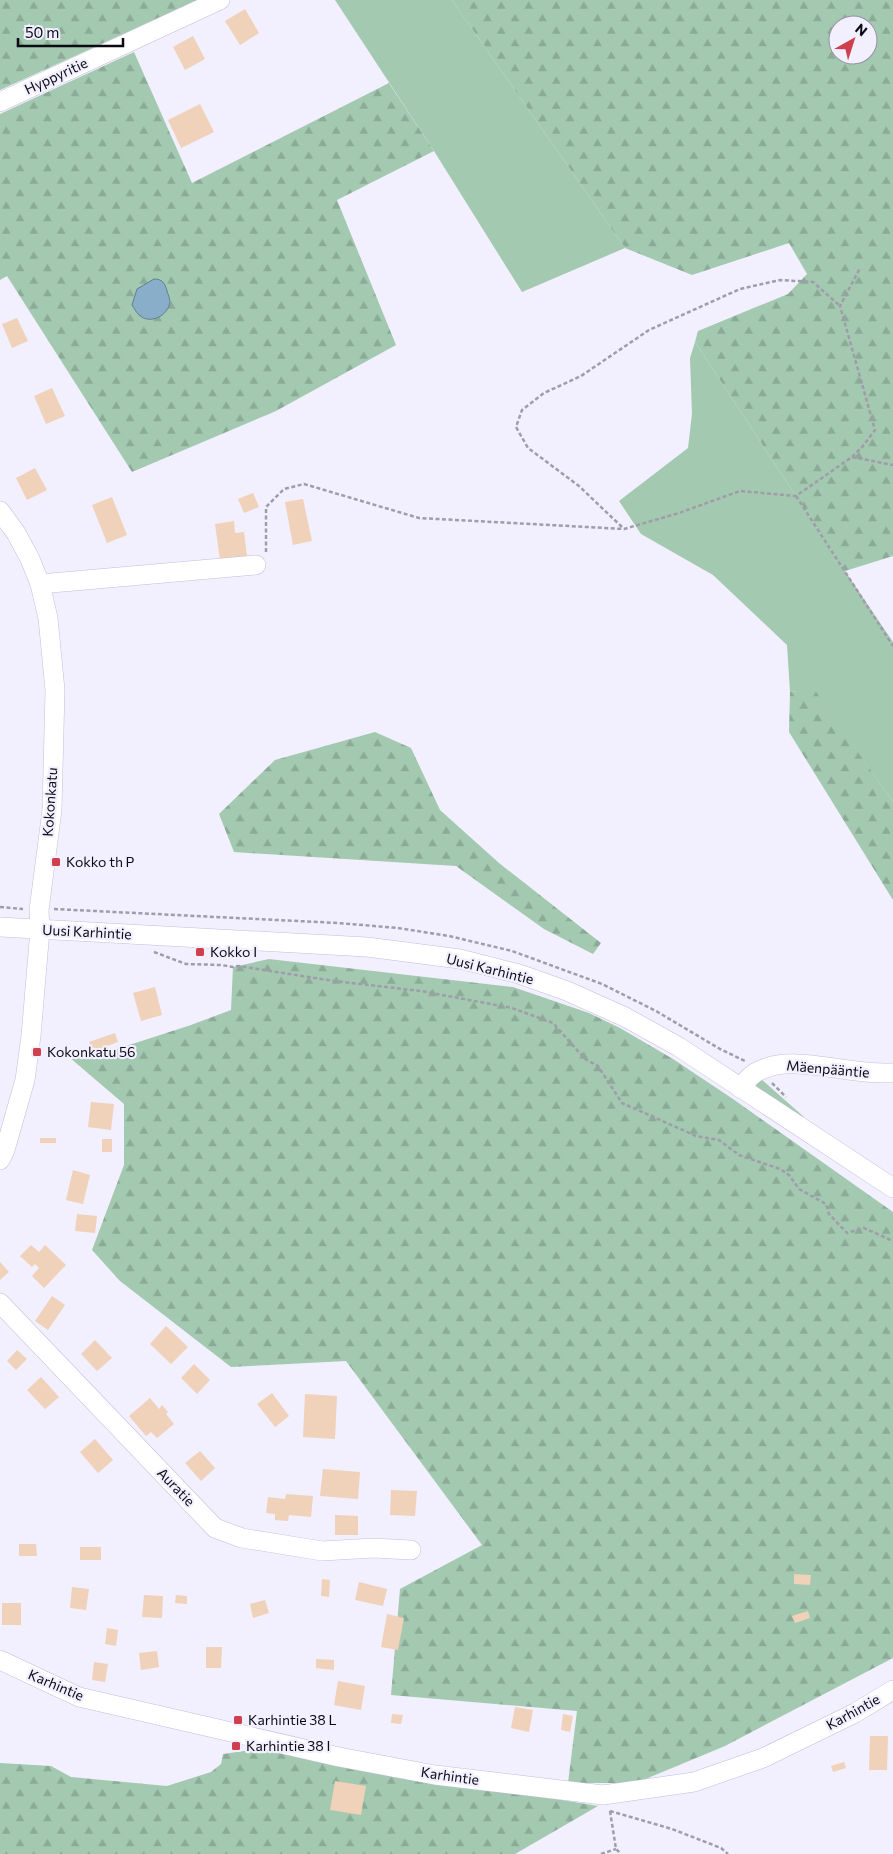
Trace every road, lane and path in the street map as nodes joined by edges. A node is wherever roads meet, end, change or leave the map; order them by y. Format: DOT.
graph roads {
  1 [pos="220,0"];
  2 [pos="0,102"];
  3 [pos="860,268"];
  4 [pos="840,306"];
  5 [pos="852,457"];
  6 [pos="893,465"];
  7 [pos="796,496"];
  8 [pos="0,511"];
  9 [pos="624,529"];
  10 [pos="256,565"];
  11 [pos="40,584"];
  12 [pos="893,646"];
  13 [pos="0,907"];
  14 [pos="39,910"];
  15 [pos="0,928"];
  16 [pos="40,930"];
  17 [pos="152,952"];
  18 [pos="759,1070"];
  19 [pos="893,1073"];
  20 [pos="740,1088"];
  21 [pos="792,1102"];
  22 [pos="0,1160"];
  23 [pos="893,1188"];
  24 [pos="893,1241"];
  25 [pos="0,1303"];
  26 [pos="411,1550"];
  27 [pos="0,1660"];
  28 [pos="893,1690"];
  29 [pos="594,1794"];
  30 [pos="610,1811"];
  31 [pos="616,1849"];
  32 [pos="601,1854"];
  33 [pos="621,1854"];
  34 [pos="728,1854"];
  1 -- 2 [label="street, Hyppyritie"];
  3 -- 4 [label="path"];
  4 -- 5 [label="path"];
  4 -- 9 [label="path"];
  5 -- 6 [label="path"];
  5 -- 7 [label="path"];
  7 -- 9 [label="path"];
  7 -- 12 [label="path"];
  8 -- 11 [label="street, Kokonkatu"];
  9 -- 10 [label="path"];
  10 -- 11 [label="street"];
  11 -- 14 [label="street, Kokonkatu"];
  13 -- 14 [label="path, Uusi Karhintie"];
  14 -- 16 [label="street, Kokonkatu"];
  14 -- 18 [label="path, Uusi Karhintie"];
  15 -- 16 [label="street, Uusi Karhintie"];
  16 -- 20 [label="street, Uusi Karhintie"];
  16 -- 22 [label="street, Kokonkatu"];
  17 -- 24 [label="path"];
  18 -- 19 [label="street, Mäenpääntie"];
  18 -- 20 [label="street, Mäenpääntie"];
  18 -- 21 [label="path, Uusi Karhintie"];
  20 -- 23 [label="street, Uusi Karhintie"];
  25 -- 26 [label="street, Auratie"];
  27 -- 29 [label="street, Karhintie"];
  28 -- 29 [label="street, Karhintie"];
  29 -- 30 [label="path"];
  30 -- 31 [label="path"];
  30 -- 34 [label="path"];
  31 -- 32 [label="path"];
  31 -- 33 [label="path"];
}
